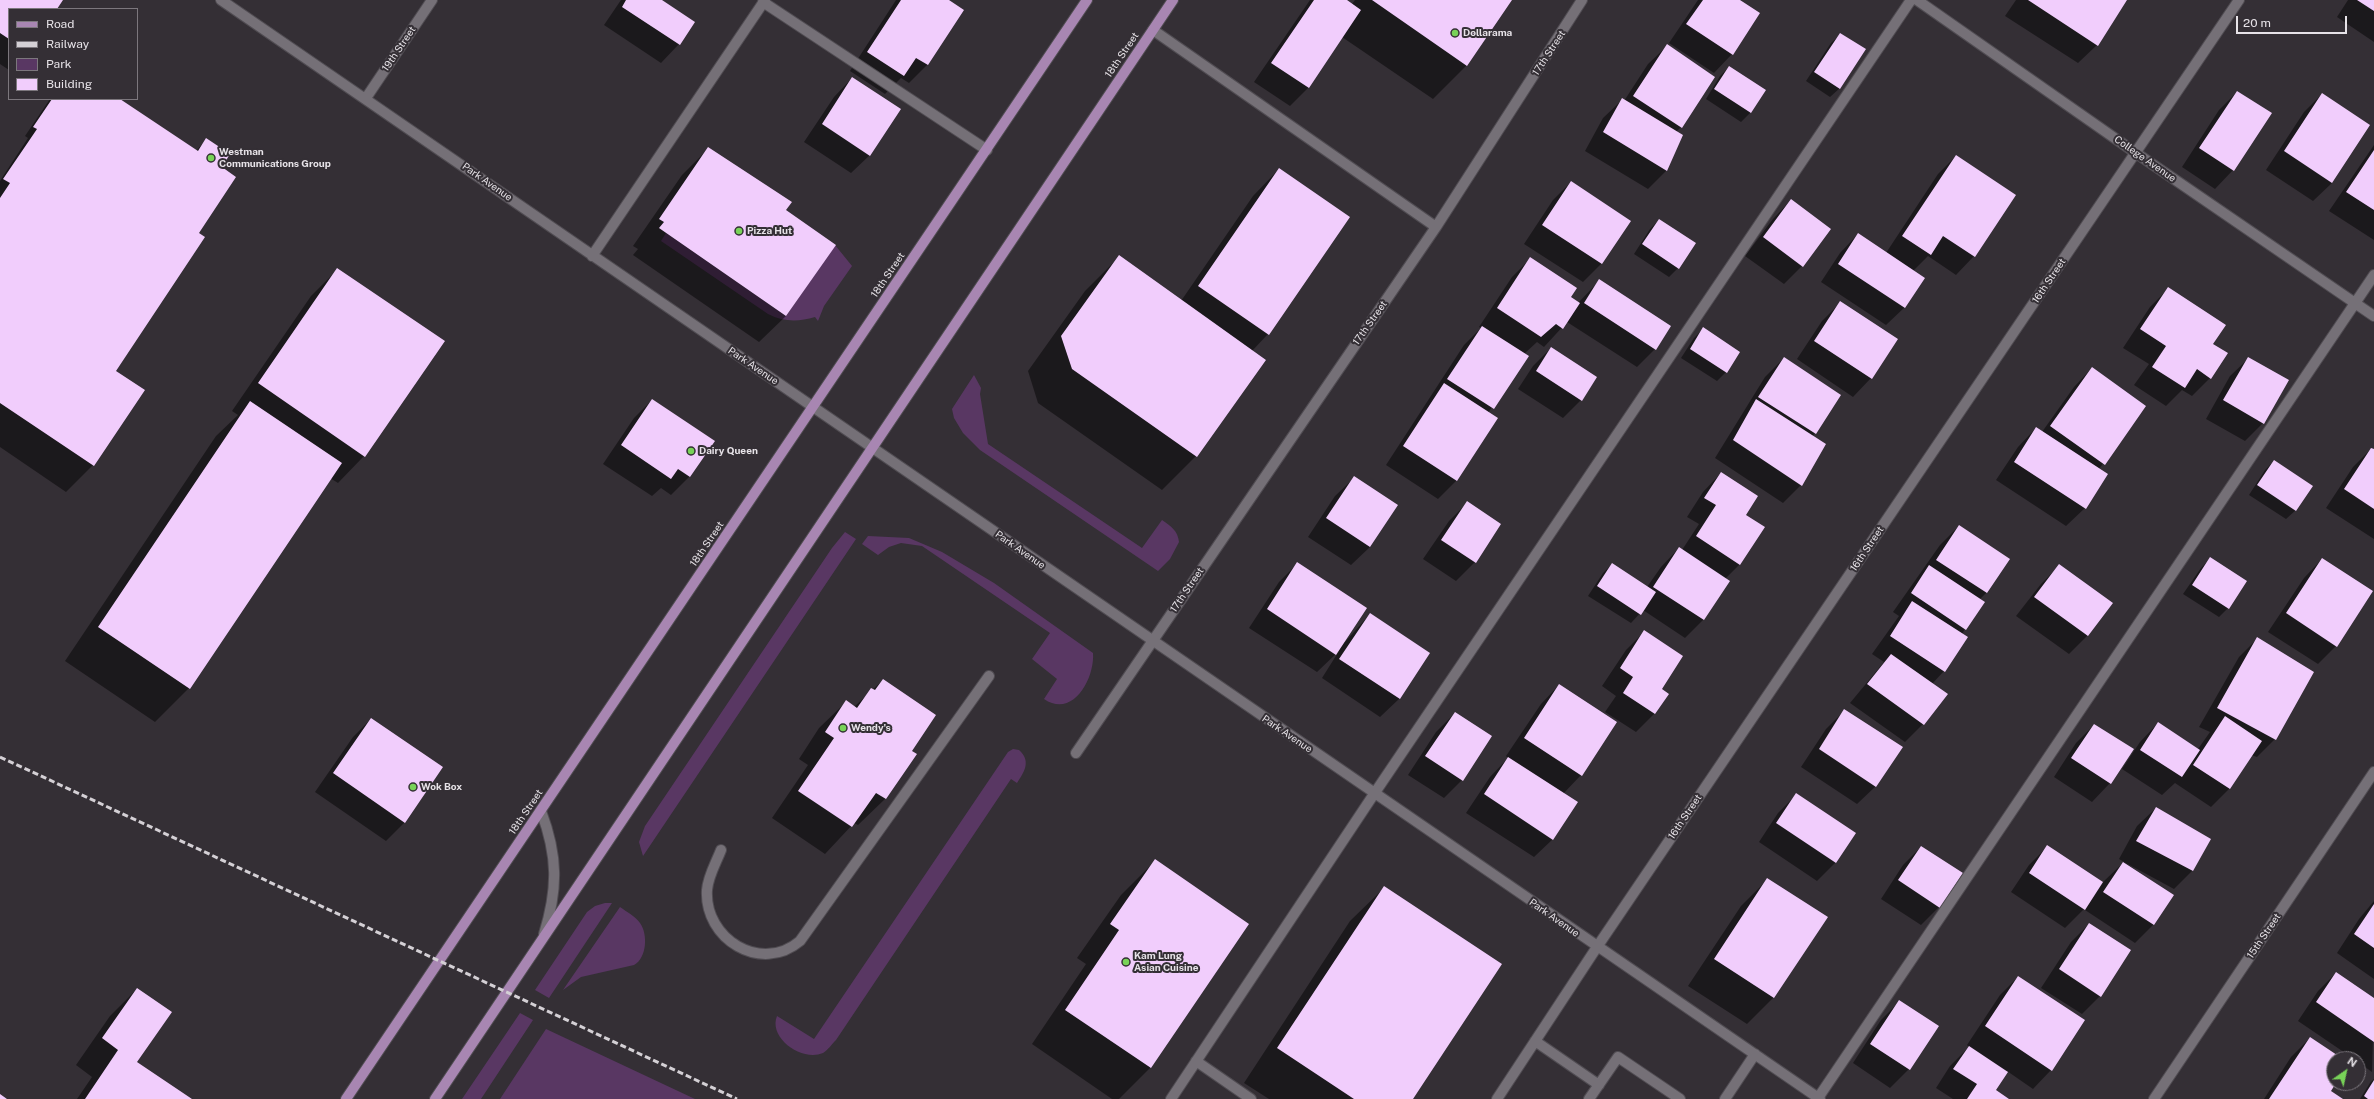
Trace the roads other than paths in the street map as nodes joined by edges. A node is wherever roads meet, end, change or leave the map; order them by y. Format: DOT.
graph roads {
  1 [pos="221,0"];
  2 [pos="432,0"];
  3 [pos="1087,0"];
  4 [pos="1173,0"];
  5 [pos="1582,0"];
  6 [pos="1911,0"];
  7 [pos="1917,0"];
  8 [pos="2239,0"];
  9 [pos="764,1"];
  10 [pos="1153,30"];
  11 [pos="366,98"];
  12 [pos="987,150"];
  13 [pos="2136,154"];
  14 [pos="1436,227"];
  15 [pos="592,256"];
  16 [pos="2374,274"];
  17 [pos="2355,303"];
  18 [pos="2374,316"];
  19 [pos="814,408"];
  20 [pos="872,448"];
  21 [pos="1152,642"];
  22 [pos="989,676"];
  23 [pos="1076,753"];
  24 [pos="2374,772"];
  25 [pos="1374,794"];
  26 [pos="541,812"];
  27 [pos="721,850"];
  28 [pos="543,940"];
  29 [pos="1597,947"];
  30 [pos="1535,1041"];
  31 [pos="1755,1054"];
  32 [pos="1196,1061"];
  33 [pos="1599,1085"];
  34 [pos="1819,1098"];
  35 [pos="346,1099"];
  36 [pos="435,1099"];
  37 [pos="1171,1099"];
  38 [pos="1251,1099"];
  39 [pos="1497,1099"];
  40 [pos="1589,1099"];
  41 [pos="1680,1099"];
  42 [pos="1725,1099"];
  43 [pos="2154,1099"];
  1 -- 11 [label="street, Park Avenue"];
  2 -- 11 [label="street, 19th Street"];
  3 -- 12 [label="main road, 18th Street"];
  4 -- 10 [label="main road, 18th Street"];
  5 -- 14 [label="street, 17th Street"];
  6 -- 25 [label="street"];
  7 -- 13 [label="street, College Avenue"];
  8 -- 13 [label="street, 16th Street"];
  9 -- 12 [label="street"];
  9 -- 15 [label="street"];
  10 -- 14 [label="street"];
  10 -- 20 [label="main road, 18th Street"];
  11 -- 15 [label="street, Park Avenue"];
  12 -- 19 [label="main road, 18th Street"];
  13 -- 17 [label="street, College Avenue"];
  13 -- 29 [label="street, 16th Street"];
  14 -- 21 [label="street, 17th Street"];
  15 -- 19 [label="street, Park Avenue"];
  16 -- 17 [label="street"];
  17 -- 18 [label="street, College Avenue"];
  17 -- 34 [label="street"];
  19 -- 20 [label="street, Park Avenue"];
  19 -- 26 [label="main road, 18th Street"];
  20 -- 21 [label="street, Park Avenue"];
  20 -- 28 [label="main road, 18th Street"];
  21 -- 23 [label="street, 17th Street"];
  21 -- 25 [label="street, Park Avenue"];
  22 -- 27 [label="street"];
  24 -- 43 [label="street, 15th Street"];
  25 -- 29 [label="street, Park Avenue"];
  25 -- 32 [label="street"];
  26 -- 28 [label="street"];
  26 -- 35 [label="main road, 18th Street"];
  28 -- 36 [label="main road, 18th Street"];
  29 -- 30 [label="street, 16th Street"];
  29 -- 31 [label="street, Park Avenue"];
  30 -- 33 [label="street"];
  30 -- 39 [label="street, 16th Street"];
  31 -- 34 [label="street, Park Avenue"];
  31 -- 42 [label="street"];
  32 -- 37 [label="street"];
  32 -- 38 [label="street"];
  33 -- 40 [label="street"];
  33 -- 41 [label="street"];
}
